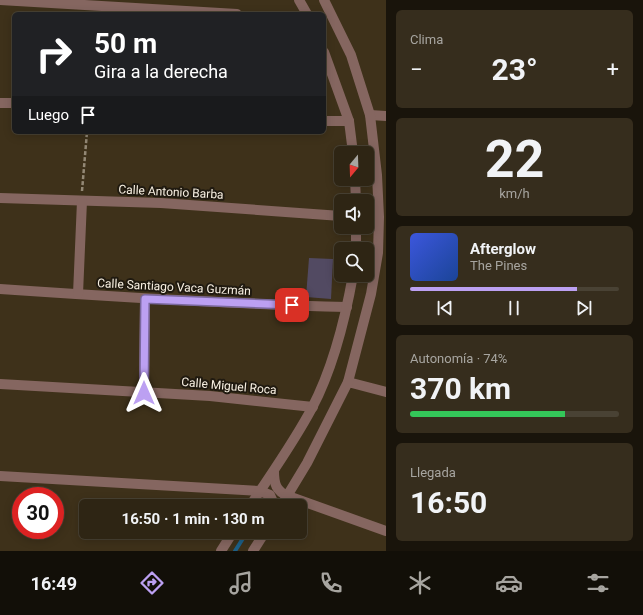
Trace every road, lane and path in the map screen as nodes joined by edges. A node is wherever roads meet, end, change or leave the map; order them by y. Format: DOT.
graph roads {
  1 [pos="0,0"];
  2 [pos="299,0"];
  3 [pos="324,0"];
  4 [pos="66,3"];
  5 [pos="66,12"];
  6 [pos="206,12"];
  7 [pos="306,12"];
  8 [pos="328,14"];
  9 [pos="326,58"];
  10 [pos="0,103"];
  11 [pos="12,103"];
  12 [pos="370,115"];
  13 [pos="386,116"];
  14 [pos="326,121"];
  15 [pos="349,122"];
  16 [pos="87,134"];
  17 [pos="352,146"];
  18 [pos="0,198"];
  19 [pos="82,201"];
  20 [pos="334,215"];
  21 [pos="382,218"];
  22 [pos="352,282"];
  23 [pos="0,289"];
  24 [pos="78,294"];
  25 [pos="145,299"];
  26 [pos="347,307"];
  27 [pos="348,382"];
  28 [pos="0,384"];
  29 [pos="386,392"];
  30 [pos="144,393"];
  31 [pos="313,407"];
  32 [pos="274,471"];
  33 [pos="0,476"];
  34 [pos="260,491"];
  35 [pos="288,496"];
  36 [pos="255,499"];
  37 [pos="271,499"];
  38 [pos="286,499"];
  39 [pos="386,531"];
  40 [pos="229,539"];
  41 [pos="261,539"];
  42 [pos="221,551"];
  43 [pos="253,551"];
  1 -- 4 [label="street"];
  2 -- 7 [label="street"];
  3 -- 8 [label="street"];
  4 -- 5 [label="street"];
  4 -- 6 [label="street"];
  8 -- 12 [label="street"];
  9 -- 15 [label="street"];
  10 -- 11 [label="street"];
  12 -- 13 [label="street"];
  12 -- 21 [label="street"];
  14 -- 15 [label="street"];
  15 -- 17 [label="street"];
  16 -- 19 [label="path"];
  18 -- 19 [label="street, Calle Antonio Barba"];
  19 -- 20 [label="street, Calle Antonio Barba"];
  19 -- 24 [label="street"];
  21 -- 27 [label="street"];
  22 -- 26 [label="street"];
  23 -- 24 [label="street, Calle Santiago Vaca Guzmán"];
  24 -- 25 [label="street, Calle Santiago Vaca Guzmán"];
  25 -- 26 [label="street, Calle Santiago Vaca Guzmán"];
  25 -- 30 [label="street"];
  26 -- 31 [label="street"];
  27 -- 29 [label="street"];
  27 -- 35 [label="street"];
  28 -- 30 [label="street, Calle Miguel Roca"];
  30 -- 31 [label="street, Calle Miguel Roca"];
  31 -- 32 [label="street"];
  32 -- 34 [label="street"];
  32 -- 35 [label="street"];
  33 -- 34 [label="street"];
  34 -- 36 [label="street"];
  34 -- 37 [label="street"];
  35 -- 38 [label="street"];
  35 -- 39 [label="street"];
  40 -- 42 [label="street"];
  41 -- 43 [label="street"];
}
